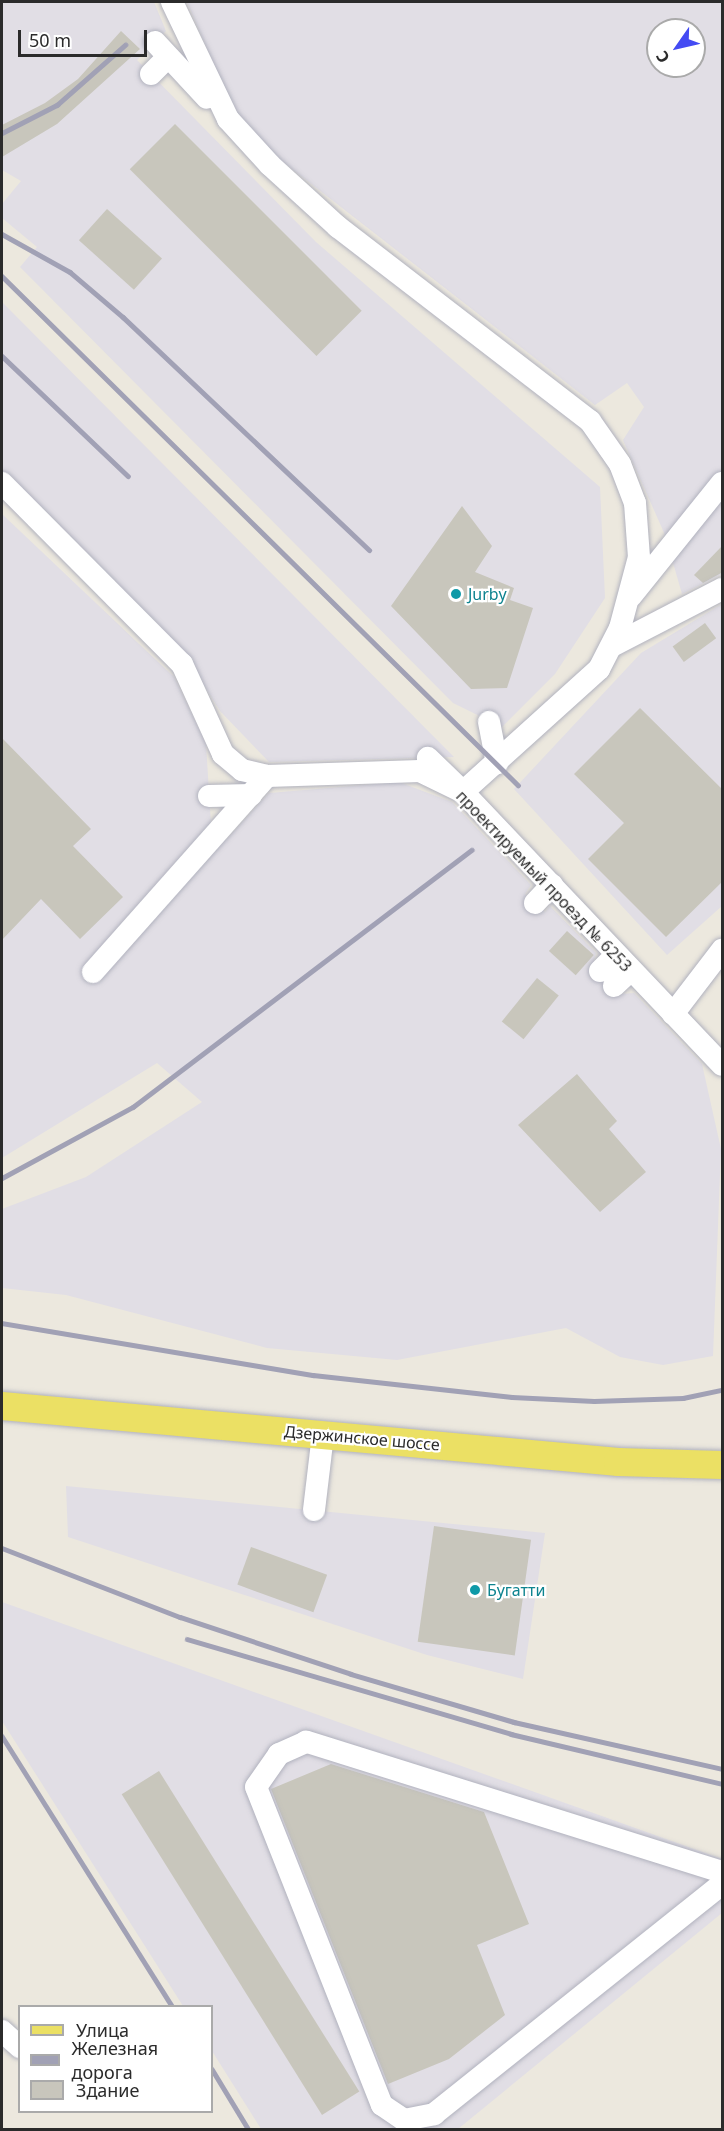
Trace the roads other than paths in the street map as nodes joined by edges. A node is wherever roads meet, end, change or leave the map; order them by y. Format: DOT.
graph roads {
  1 [pos="172,2"];
  2 [pos="151,74"];
  3 [pos="228,119"];
  4 [pos="2,483"];
  5 [pos="723,483"];
  6 [pos="723,589"];
  7 [pos="626,602"];
  8 [pos="612,646"];
  9 [pos="489,722"];
  10 [pos="428,758"];
  11 [pos="496,764"];
  12 [pos="267,776"];
  13 [pos="463,792"];
  14 [pos="251,795"];
  15 [pos="209,796"];
  16 [pos="552,885"];
  17 [pos="535,903"];
  18 [pos="723,950"];
  19 [pos="93,972"];
  20 [pos="673,1014"];
  21 [pos="723,1065"];
  22 [pos="2,1406"];
  23 [pos="323,1435"];
  24 [pos="723,1465"];
  25 [pos="314,1510"];
  26 [pos="723,1872"];
  27 [pos="723,1884"];
  28 [pos="2,2031"];
  29 [pos="18,2045"];
  1 -- 3 [label="street"];
  2 -- 3 [label="street"];
  3 -- 7 [label="street"];
  4 -- 12 [label="street, проектируемый проезд № 6253"];
  5 -- 7 [label="street"];
  6 -- 8 [label="street"];
  7 -- 8 [label="street"];
  8 -- 11 [label="street"];
  9 -- 11 [label="street"];
  10 -- 13 [label="street"];
  11 -- 13 [label="street"];
  12 -- 13 [label="street, проектируемый проезд № 6253"];
  12 -- 14 [label="street"];
  13 -- 16 [label="street, проектируемый проезд № 6253"];
  14 -- 15 [label="street"];
  14 -- 19 [label="street"];
  16 -- 17 [label="street"];
  16 -- 20 [label="street, проектируемый проезд № 6253"];
  18 -- 20 [label="street"];
  20 -- 21 [label="street, проектируемый проезд № 6253"];
  22 -- 23 [label="main road, Дзержинское шоссе"];
  23 -- 24 [label="main road, Дзержинское шоссе"];
  23 -- 25 [label="street"];
  26 -- 27 [label="street"];
  28 -- 29 [label="street"];
}
